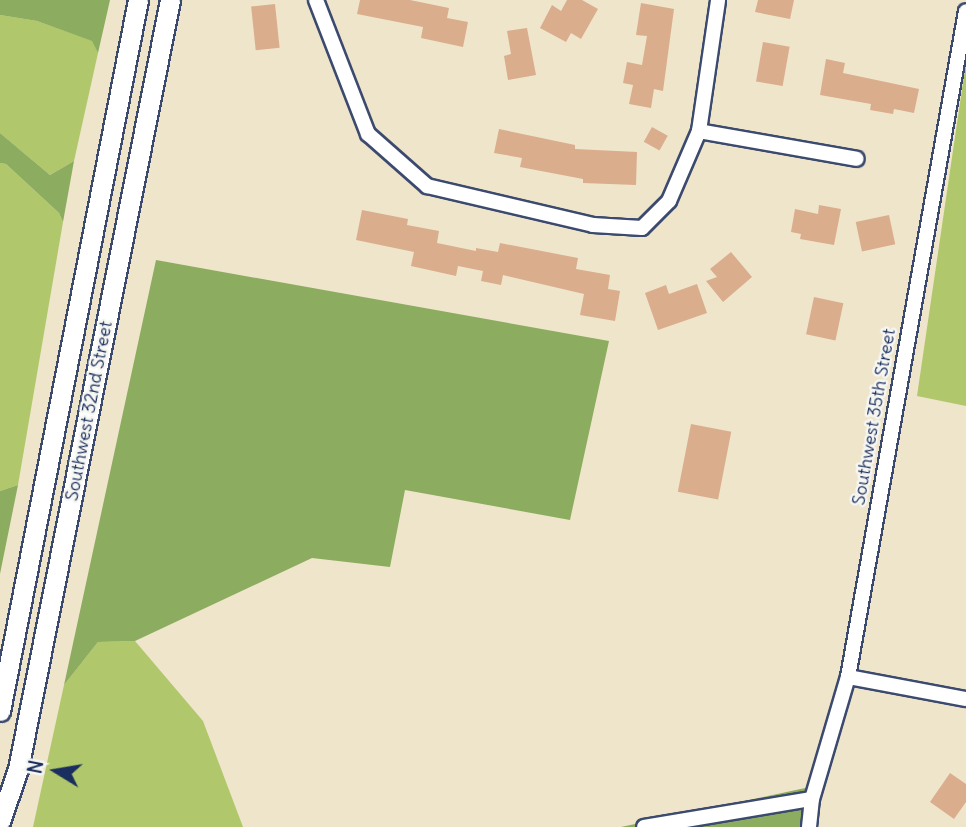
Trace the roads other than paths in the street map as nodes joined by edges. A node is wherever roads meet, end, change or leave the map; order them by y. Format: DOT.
graph roads {
  1 [pos="138,0"];
  2 [pos="170,0"];
  3 [pos="316,0"];
  4 [pos="718,0"];
  5 [pos="966,11"];
  6 [pos="699,131"];
  7 [pos="857,159"];
  8 [pos="848,677"];
  9 [pos="966,699"];
  10 [pos="0,711"];
  11 [pos="812,799"];
  12 [pos="0,821"];
  13 [pos="644,827"];
  14 [pos="809,827"];
  1 -- 10 [label="main road, Southwest 32nd Street"];
  2 -- 12 [label="main road, Southwest 32nd Street"];
  3 -- 6 [label="street"];
  4 -- 6 [label="street"];
  5 -- 8 [label="street, Southwest 35th Street"];
  6 -- 7 [label="street"];
  8 -- 9 [label="street"];
  8 -- 11 [label="street, Southwest 35th Street"];
  11 -- 13 [label="street"];
  11 -- 14 [label="street, Southwest 35th Street"];
}
